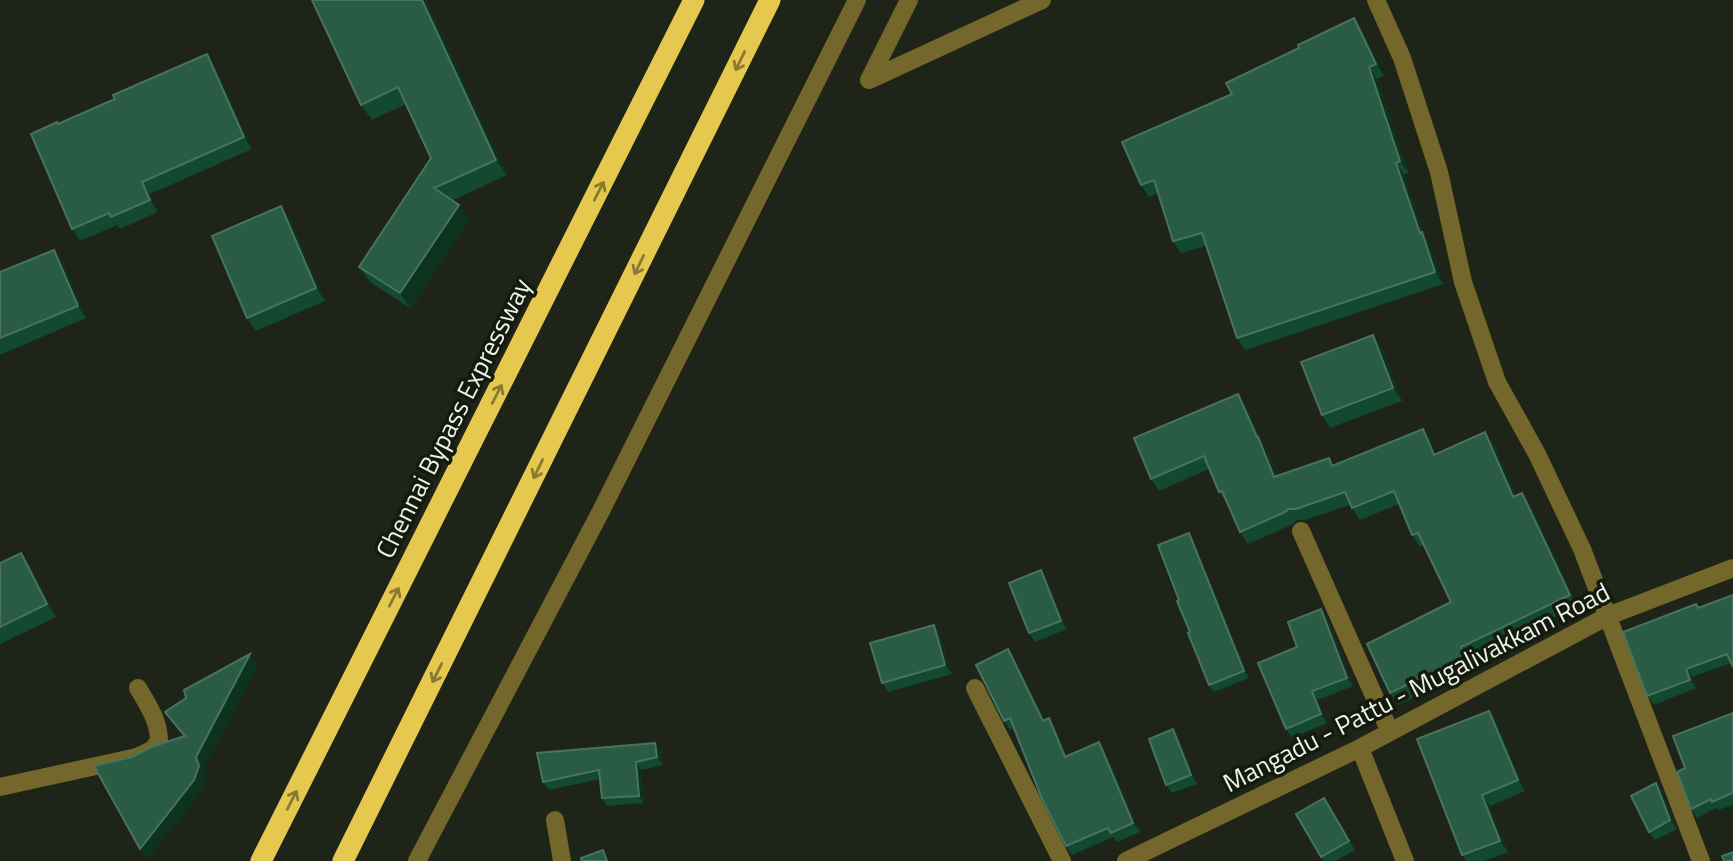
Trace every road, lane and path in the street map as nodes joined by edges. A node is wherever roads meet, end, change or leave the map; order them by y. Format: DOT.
graph roads {
  1 [pos="694,0"];
  2 [pos="770,0"];
  3 [pos="857,0"];
  4 [pos="909,0"];
  5 [pos="1042,0"];
  6 [pos="1376,0"];
  7 [pos="1301,531"];
  8 [pos="1733,568"];
  9 [pos="1608,616"];
  10 [pos="138,688"];
  11 [pos="975,688"];
  12 [pos="1390,732"];
  13 [pos="1360,748"];
  14 [pos="0,787"];
  15 [pos="555,820"];
  16 [pos="261,861"];
  17 [pos="343,861"];
  18 [pos="417,861"];
  19 [pos="562,861"];
  20 [pos="1062,861"];
  21 [pos="1126,861"];
  22 [pos="1405,861"];
  23 [pos="1701,861"];
  16 -- 1 [label="highway, Chennai Bypass Expressway, one-way"];
  2 -- 17 [label="highway, one-way"];
  3 -- 18 [label="street"];
  4 -- 5 [label="street"];
  6 -- 9 [label="street"];
  7 -- 12 [label="street"];
  8 -- 9 [label="street, Mangadu - Pattu - Mugalivakkam Road"];
  9 -- 12 [label="street, Mangadu - Pattu - Mugalivakkam Road"];
  9 -- 23 [label="street"];
  10 -- 14 [label="street"];
  11 -- 20 [label="street"];
  12 -- 13 [label="street, Mangadu - Pattu - Mugalivakkam Road"];
  13 -- 21 [label="street, Mangadu - Pattu - Mugalivakkam Road"];
  13 -- 22 [label="street"];
  15 -- 19 [label="street"];
}
